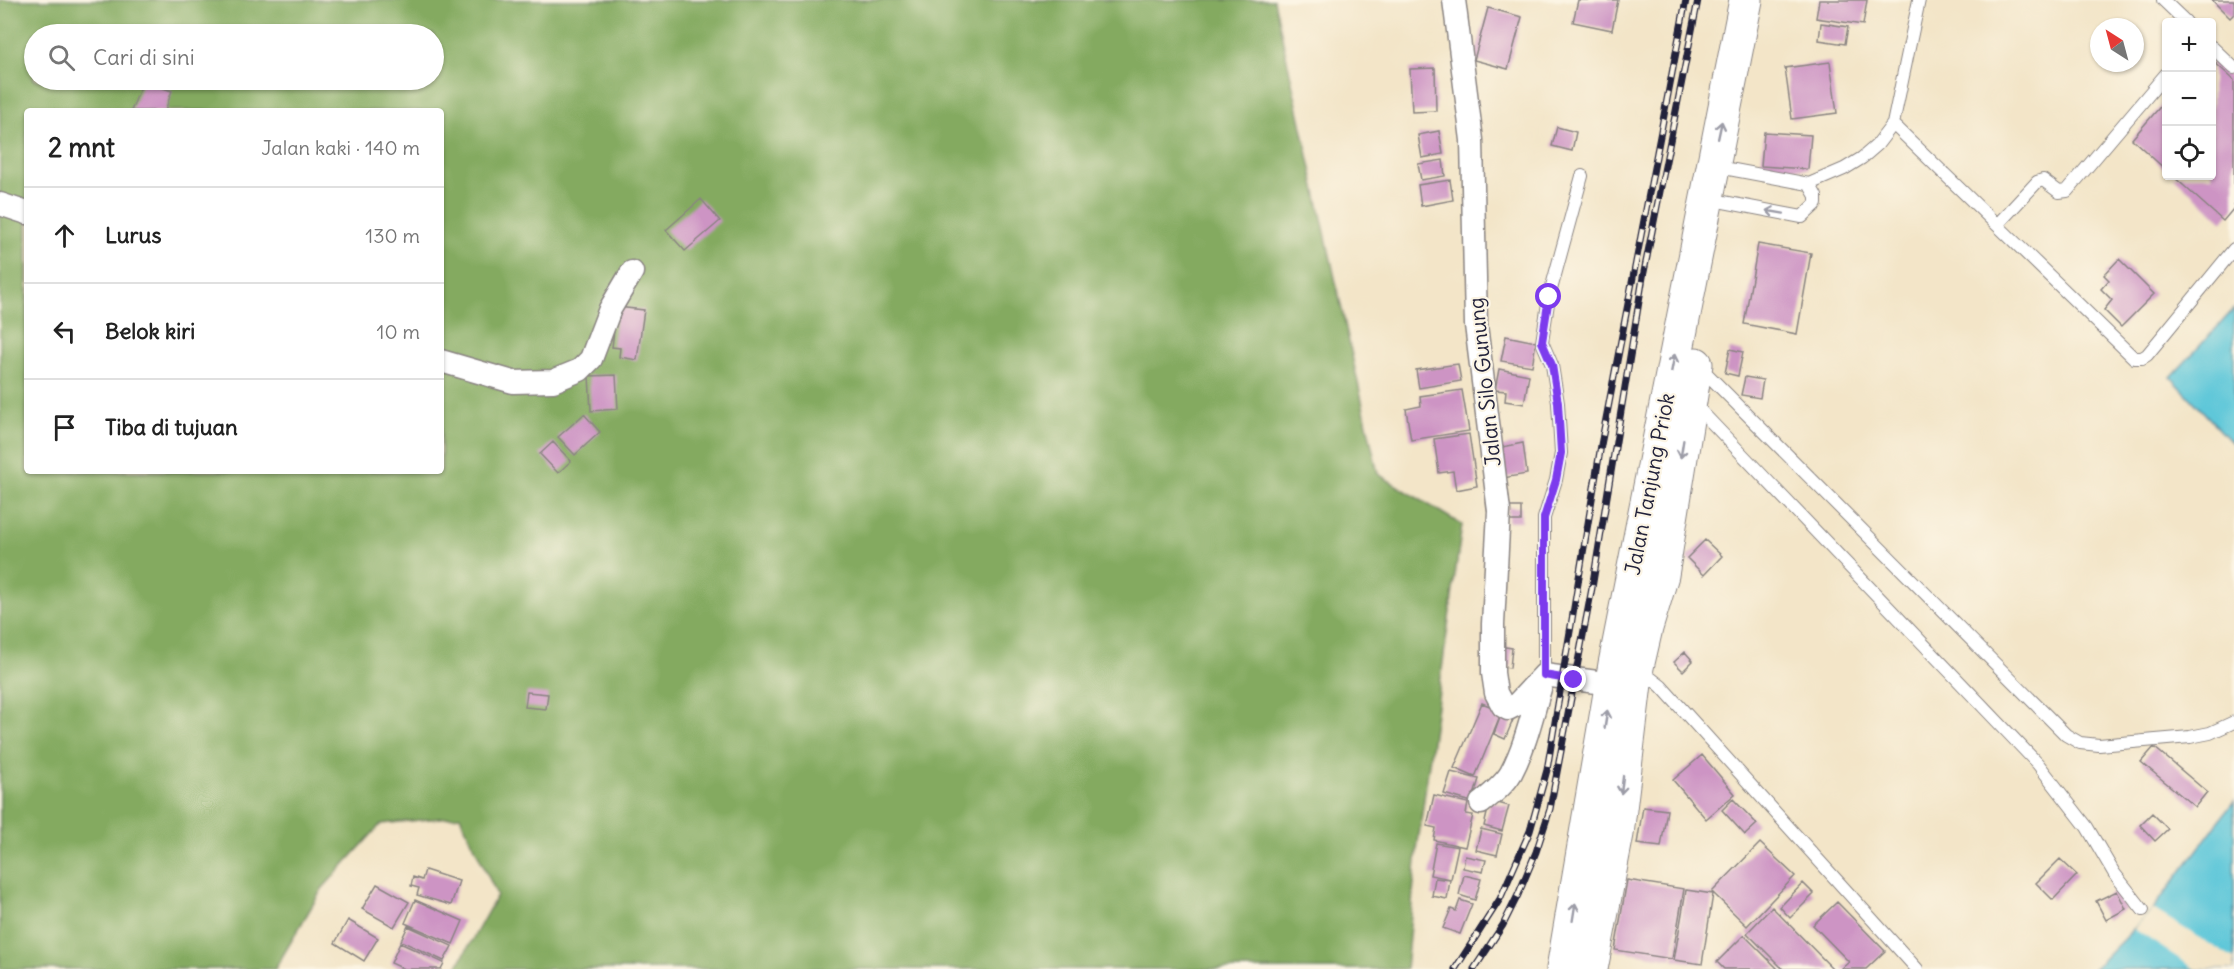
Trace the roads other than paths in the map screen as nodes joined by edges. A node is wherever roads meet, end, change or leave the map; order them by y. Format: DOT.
graph roads {
  1 [pos="1454,0"];
  2 [pos="1746,0"];
  3 [pos="1769,0"];
  4 [pos="1919,0"];
  5 [pos="2163,0"];
  6 [pos="2182,18"];
  7 [pos="2216,52"];
  8 [pos="2234,68"];
  9 [pos="2162,79"];
  10 [pos="1893,124"];
  11 [pos="1723,168"];
  12 [pos="1582,176"];
  13 [pos="1809,184"];
  14 [pos="1717,201"];
  15 [pos="0,204"];
  16 [pos="24,212"];
  17 [pos="1996,225"];
  18 [pos="2234,249"];
  19 [pos="632,272"];
  20 [pos="444,362"];
  21 [pos="1696,363"];
  22 [pos="1689,400"];
  23 [pos="1621,672"];
  24 [pos="1544,675"];
  25 [pos="2234,722"];
  26 [pos="1481,803"];
  27 [pos="2143,910"];
  28 [pos="1563,969"];
  29 [pos="1591,969"];
  30 [pos="1917,969"];
  1 -- 24 [label="street, Jalan Silo Gunung"];
  11 -- 2 [label="highway, Jalan Tanjung Priok, one-way"];
  3 -- 11 [label="highway, Jalan Tanjung Priok"];
  4 -- 10 [label="lane"];
  5 -- 6 [label="lane"];
  7 -- 8 [label="lane"];
  9 -- 17 [label="lane"];
  10 -- 13 [label="lane"];
  10 -- 17 [label="lane"];
  11 -- 13 [label="lane"];
  11 -- 14 [label="highway, Jalan Tanjung Priok"];
  12 -- 24 [label="lane"];
  13 -- 14 [label="lane, one-way"];
  14 -- 21 [label="highway, Jalan Tanjung Priok"];
  23 -- 14 [label="highway, Jalan Tanjung Priok, one-way"];
  15 -- 16 [label="street"];
  17 -- 18 [label="lane"];
  19 -- 20 [label="street"];
  21 -- 22 [label="highway, Jalan Tanjung Priok"];
  21 -- 25 [label="lane"];
  22 -- 23 [label="highway, Jalan Tanjung Priok, one-way"];
  22 -- 27 [label="lane"];
  23 -- 24 [label="street"];
  28 -- 23 [label="highway, Jalan Tanjung Priok, one-way"];
  23 -- 29 [label="highway, Jalan Tanjung Priok, one-way"];
  23 -- 30 [label="lane"];
  24 -- 26 [label="street"];
}
